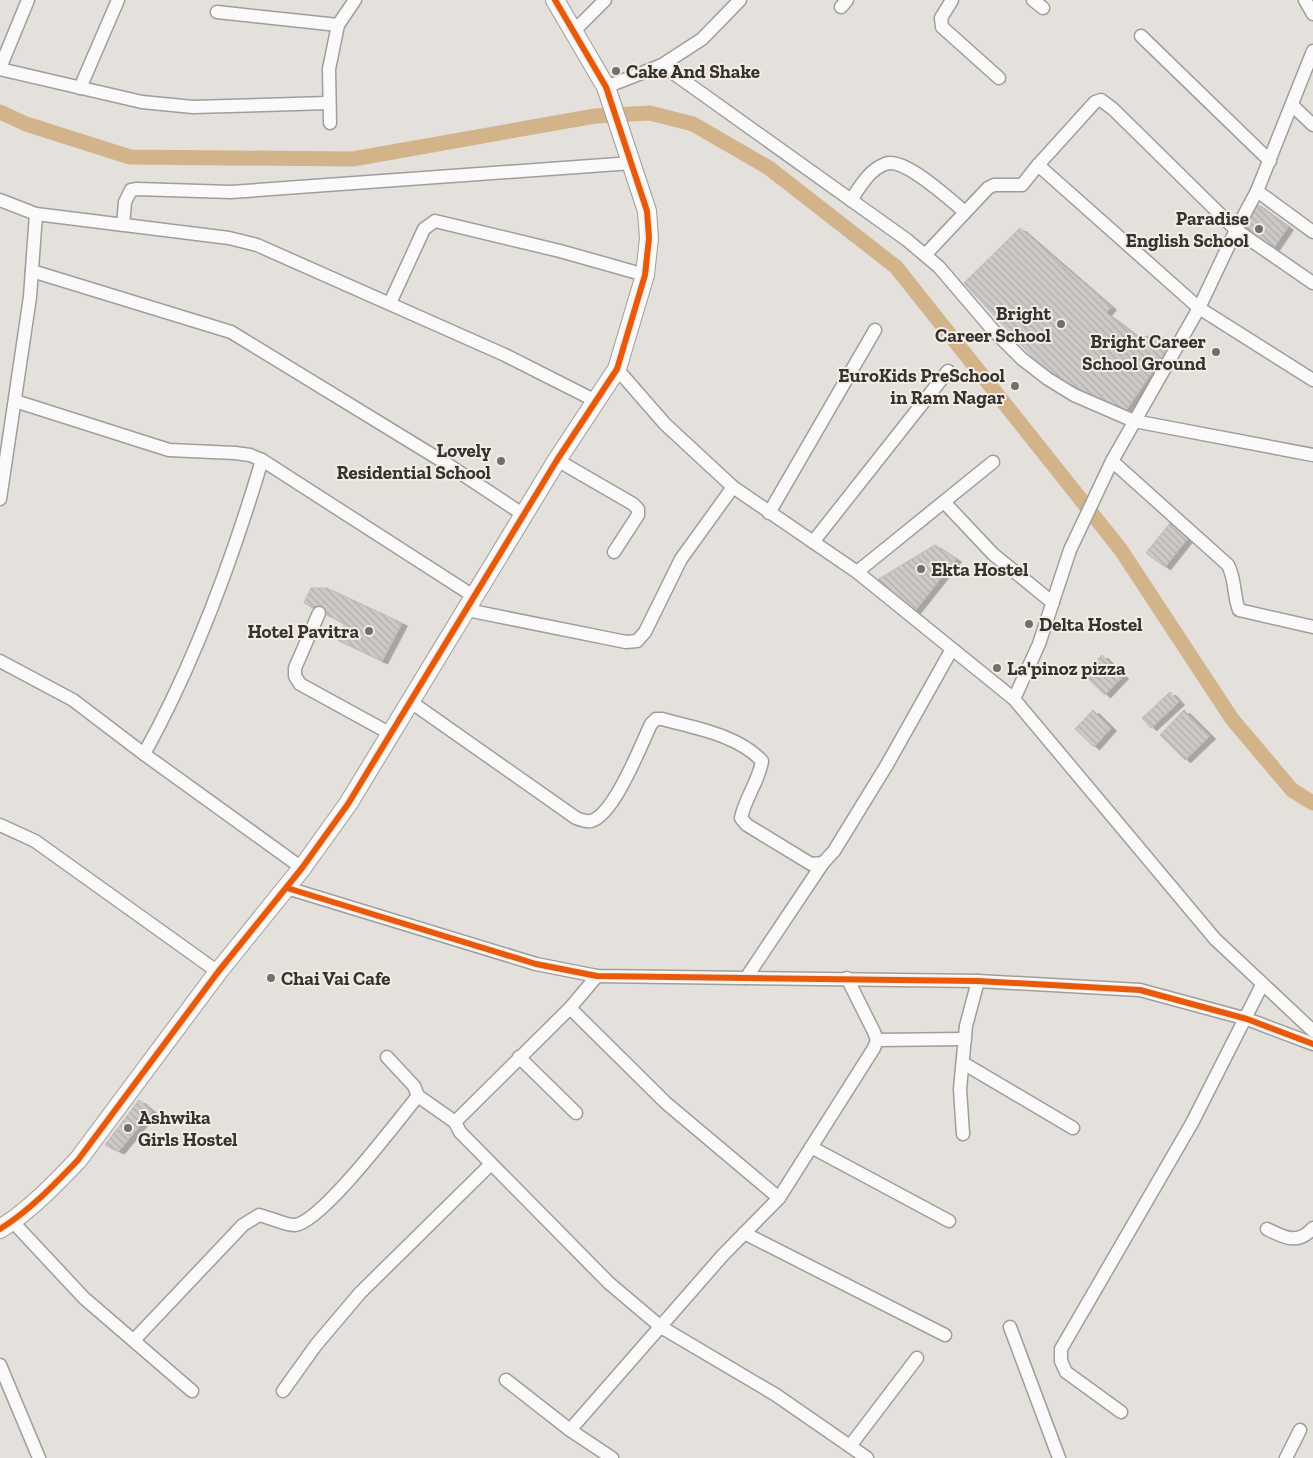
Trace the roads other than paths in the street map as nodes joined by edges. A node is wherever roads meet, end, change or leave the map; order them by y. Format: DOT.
graph roads {
  1 [pos="28,0"];
  2 [pos="118,0"];
  3 [pos="355,0"];
  4 [pos="555,0"];
  5 [pos="605,0"];
  6 [pos="740,0"];
  7 [pos="952,0"];
  8 [pos="1305,0"];
  9 [pos="217,12"];
  10 [pos="1313,14"];
  11 [pos="338,26"];
  12 [pos="574,31"];
  13 [pos="1141,36"];
  14 [pos="1313,51"];
  15 [pos="662,64"];
  16 [pos="0,68"];
  17 [pos="999,78"];
  18 [pos="606,87"];
  19 [pos="80,88"];
  20 [pos="328,103"];
  21 [pos="1293,106"];
  22 [pos="330,124"];
  23 [pos="1313,125"];
  24 [pos="1270,161"];
  25 [pos="632,162"];
  26 [pos="1038,165"];
  27 [pos="1257,191"];
  28 [pos="0,200"];
  29 [pos="851,200"];
  30 [pos="966,212"];
  31 [pos="36,214"];
  32 [pos="123,225"];
  33 [pos="1236,230"];
  34 [pos="1313,232"];
  35 [pos="925,256"];
  36 [pos="32,271"];
  37 [pos="646,275"];
  38 [pos="1313,283"];
  39 [pos="390,303"];
  40 [pos="1200,308"];
  41 [pos="874,330"];
  42 [pos="617,369"];
  43 [pos="948,371"];
  44 [pos="1313,380"];
  45 [pos="15,401"];
  46 [pos="596,401"];
  47 [pos="1134,421"];
  48 [pos="1313,455"];
  49 [pos="262,460"];
  50 [pos="557,460"];
  51 [pos="1112,461"];
  52 [pos="993,462"];
  53 [pos="2,476"];
  54 [pos="733,487"];
  55 [pos="0,499"];
  56 [pos="944,502"];
  57 [pos="769,513"];
  58 [pos="524,515"];
  59 [pos="813,542"];
  60 [pos="614,552"];
  61 [pos="857,572"];
  62 [pos="1052,603"];
  63 [pos="471,604"];
  64 [pos="319,613"];
  65 [pos="1313,627"];
  66 [pos="952,649"];
  67 [pos="0,661"];
  68 [pos="1014,700"];
  69 [pos="411,702"];
  70 [pos="391,734"];
  71 [pos="144,754"];
  72 [pos="0,825"];
  73 [pos="823,863"];
  74 [pos="302,868"];
  75 [pos="287,888"];
  76 [pos="218,972"];
  77 [pos="597,976"];
  78 [pos="746,978"];
  79 [pos="847,978"];
  80 [pos="978,981"];
  81 [pos="1262,985"];
  82 [pos="570,1008"];
  83 [pos="1246,1019"];
  84 [pos="1313,1031"];
  85 [pos="877,1040"];
  86 [pos="965,1040"];
  87 [pos="1313,1044"];
  88 [pos="387,1056"];
  89 [pos="519,1056"];
  90 [pos="963,1063"];
  91 [pos="418,1096"];
  92 [pos="576,1113"];
  93 [pos="455,1122"];
  94 [pos="1073,1128"];
  95 [pos="963,1134"];
  96 [pos="811,1147"];
  97 [pos="491,1164"];
  98 [pos="779,1198"];
  99 [pos="949,1221"];
  100 [pos="6,1226"];
  101 [pos="1267,1228"];
  102 [pos="1313,1228"];
  103 [pos="744,1234"];
  104 [pos="661,1327"];
  105 [pos="1010,1328"];
  106 [pos="945,1335"];
  107 [pos="134,1340"];
  108 [pos="917,1358"];
  109 [pos="0,1365"];
  110 [pos="506,1380"];
  111 [pos="192,1391"];
  112 [pos="283,1391"];
  113 [pos="1121,1412"];
  114 [pos="570,1430"];
  115 [pos="1300,1430"];
  116 [pos="850,1446"];
  117 [pos="39,1458"];
  118 [pos="612,1458"];
  119 [pos="867,1458"];
  120 [pos="1059,1458"];
  121 [pos="1286,1458"];
  1 -- 16 [label="street"];
  2 -- 19 [label="street"];
  3 -- 11 [label="street"];
  4 -- 12 [label="street"];
  5 -- 12 [label="street"];
  6 -- 15 [label="street"];
  7 -- 17 [label="street"];
  8 -- 10 [label="street"];
  9 -- 11 [label="street"];
  11 -- 20 [label="street"];
  12 -- 18 [label="street"];
  13 -- 24 [label="street"];
  14 -- 21 [label="street"];
  15 -- 18 [label="street"];
  15 -- 29 [label="street"];
  16 -- 19 [label="street"];
  18 -- 25 [label="street"];
  19 -- 20 [label="street"];
  20 -- 22 [label="street"];
  21 -- 23 [label="street"];
  21 -- 24 [label="street"];
  24 -- 27 [label="street"];
  25 -- 32 [label="street"];
  25 -- 37 [label="street"];
  26 -- 30 [label="street"];
  26 -- 33 [label="street"];
  26 -- 40 [label="street"];
  27 -- 33 [label="street"];
  27 -- 34 [label="street"];
  28 -- 31 [label="street"];
  29 -- 30 [label="street"];
  29 -- 35 [label="street"];
  30 -- 35 [label="street"];
  31 -- 32 [label="street"];
  31 -- 36 [label="street"];
  32 -- 39 [label="street"];
  33 -- 38 [label="street"];
  33 -- 40 [label="street"];
  35 -- 47 [label="street"];
  36 -- 45 [label="street"];
  36 -- 58 [label="street"];
  37 -- 39 [label="street"];
  37 -- 42 [label="street"];
  39 -- 46 [label="street"];
  40 -- 44 [label="street"];
  40 -- 47 [label="street"];
  41 -- 57 [label="street"];
  42 -- 46 [label="street"];
  42 -- 54 [label="street"];
  43 -- 59 [label="street"];
  45 -- 49 [label="street"];
  45 -- 53 [label="street"];
  46 -- 50 [label="street"];
  47 -- 48 [label="street"];
  47 -- 51 [label="street"];
  49 -- 63 [label="street"];
  49 -- 71 [label="street"];
  50 -- 58 [label="street"];
  50 -- 60 [label="street"];
  51 -- 62 [label="street"];
  51 -- 65 [label="street"];
  52 -- 56 [label="street"];
  53 -- 55 [label="street"];
  54 -- 57 [label="street"];
  54 -- 63 [label="street"];
  56 -- 61 [label="street"];
  56 -- 62 [label="street"];
  57 -- 59 [label="street"];
  58 -- 63 [label="street"];
  59 -- 61 [label="street"];
  61 -- 66 [label="street"];
  62 -- 68 [label="street"];
  63 -- 69 [label="street"];
  64 -- 70 [label="street"];
  66 -- 68 [label="street"];
  66 -- 73 [label="street"];
  67 -- 71 [label="street"];
  68 -- 81 [label="street"];
  69 -- 70 [label="street"];
  69 -- 73 [label="street"];
  70 -- 74 [label="street"];
  71 -- 74 [label="street"];
  72 -- 76 [label="street"];
  73 -- 78 [label="street"];
  74 -- 75 [label="street"];
  75 -- 76 [label="street"];
  75 -- 77 [label="street"];
  76 -- 100 [label="street"];
  77 -- 78 [label="street"];
  77 -- 82 [label="street"];
  78 -- 79 [label="street"];
  79 -- 80 [label="street"];
  79 -- 85 [label="street"];
  80 -- 83 [label="street"];
  80 -- 86 [label="street"];
  81 -- 83 [label="street"];
  81 -- 84 [label="street"];
  82 -- 89 [label="street"];
  82 -- 98 [label="street"];
  83 -- 87 [label="street"];
  83 -- 113 [label="street"];
  85 -- 86 [label="street"];
  85 -- 96 [label="street"];
  86 -- 90 [label="street"];
  88 -- 91 [label="street"];
  89 -- 92 [label="street"];
  89 -- 93 [label="street"];
  90 -- 94 [label="street"];
  90 -- 95 [label="street"];
  91 -- 93 [label="street"];
  91 -- 107 [label="street"];
  93 -- 97 [label="street"];
  96 -- 98 [label="street"];
  96 -- 99 [label="street"];
  97 -- 104 [label="street"];
  97 -- 112 [label="street"];
  98 -- 103 [label="street"];
  100 -- 107 [label="street"];
  101 -- 102 [label="street"];
  103 -- 104 [label="street"];
  103 -- 106 [label="street"];
  104 -- 114 [label="street"];
  104 -- 116 [label="street"];
  105 -- 120 [label="street"];
  107 -- 111 [label="street"];
  108 -- 116 [label="street"];
  109 -- 117 [label="street"];
  110 -- 114 [label="street"];
  114 -- 118 [label="street"];
  115 -- 121 [label="street"];
  116 -- 119 [label="street"];
}
